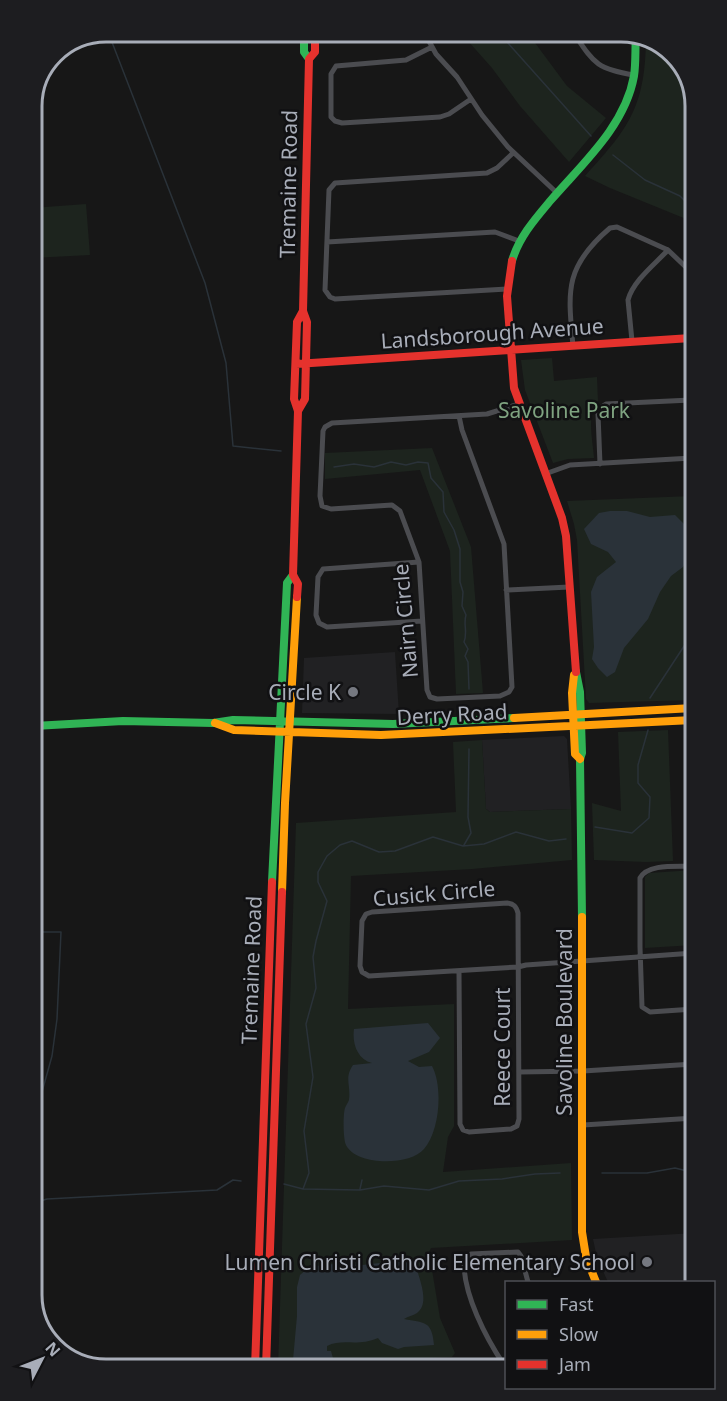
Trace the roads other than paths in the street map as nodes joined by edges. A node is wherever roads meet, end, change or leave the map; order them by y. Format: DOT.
graph roads {
  1 [pos="304,42"];
  2 [pos="315,42"];
  3 [pos="429,42"];
  4 [pos="581,42"];
  5 [pos="636,44"];
  6 [pos="432,47"];
  7 [pos="309,59"];
  8 [pos="634,75"];
  9 [pos="471,99"];
  10 [pos="513,153"];
  11 [pos="557,193"];
  12 [pos="519,241"];
  13 [pos="327,242"];
  14 [pos="668,250"];
  15 [pos="685,266"];
  16 [pos="507,289"];
  17 [pos="303,311"];
  18 [pos="685,338"];
  19 [pos="632,341"];
  20 [pos="573,346"];
  21 [pos="510,351"];
  22 [pos="296,364"];
  23 [pos="305,364"];
  24 [pos="685,400"];
  25 [pos="519,404"];
  26 [pos="298,411"];
  27 [pos="459,416"];
  28 [pos="685,459"];
  29 [pos="600,464"];
  30 [pos="545,474"];
  31 [pos="419,562"];
  32 [pos="293,575"];
  33 [pos="569,587"];
  34 [pos="506,590"];
  35 [pos="422,621"];
  36 [pos="685,708"];
  37 [pos="577,715"];
  38 [pos="685,720"];
  39 [pos="279,722"];
  40 [pos="289,722"];
  41 [pos="213,723"];
  42 [pos="42,726"];
  43 [pos="577,727"];
  44 [pos="278,732"];
  45 [pos="289,733"];
  46 [pos="685,867"];
  47 [pos="685,954"];
  48 [pos="640,956"];
  49 [pos="581,961"];
  50 [pos="518,967"];
  51 [pos="459,970"];
  52 [pos="685,1010"];
  53 [pos="685,1065"];
  54 [pos="583,1071"];
  55 [pos="519,1072"];
  56 [pos="685,1119"];
  57 [pos="583,1125"];
  58 [pos="528,1281"];
  59 [pos="596,1281"];
  60 [pos="255,1359"];
  61 [pos="266,1359"];
  62 [pos="501,1359"];
  1 -- 7 [label="main road, Tremaine Road"];
  2 -- 7 [label="main road, Tremaine Road"];
  3 -- 6 [label="street"];
  4 -- 8 [label="street"];
  5 -- 8 [label="main road, Savoline Boulevard"];
  6 -- 9 [label="street"];
  6 -- 9 [label="street"];
  7 -- 17 [label="main road, Tremaine Road"];
  8 -- 11 [label="main road, Savoline Boulevard"];
  9 -- 10 [label="street"];
  10 -- 11 [label="street"];
  10 -- 13 [label="street"];
  11 -- 12 [label="main road, Savoline Boulevard"];
  12 -- 13 [label="street"];
  12 -- 16 [label="main road, Savoline Boulevard"];
  13 -- 16 [label="street"];
  14 -- 15 [label="street"];
  14 -- 19 [label="street"];
  14 -- 20 [label="street"];
  16 -- 21 [label="main road, Savoline Boulevard"];
  17 -- 22 [label="main road, Tremaine Road"];
  17 -- 23 [label="main road, Tremaine Road"];
  18 -- 19 [label="main road, Landsborough Avenue"];
  19 -- 20 [label="main road, Landsborough Avenue"];
  20 -- 21 [label="main road, Landsborough Avenue"];
  21 -- 23 [label="main road, Landsborough Avenue"];
  21 -- 25 [label="main road, Savoline Boulevard"];
  22 -- 23 [label="main road, Landsborough Avenue"];
  22 -- 26 [label="main road, Tremaine Road"];
  23 -- 26 [label="main road, Tremaine Road"];
  24 -- 29 [label="street"];
  25 -- 27 [label="street, Nairn Circle"];
  25 -- 30 [label="main road, Savoline Boulevard"];
  26 -- 32 [label="main road, Tremaine Road"];
  27 -- 31 [label="street, Nairn Circle"];
  27 -- 34 [label="street, Nairn Circle"];
  28 -- 29 [label="street"];
  29 -- 30 [label="street"];
  30 -- 33 [label="main road, Savoline Boulevard"];
  31 -- 35 [label="street, Nairn Circle"];
  31 -- 35 [label="street"];
  32 -- 39 [label="main road, Tremaine Road"];
  32 -- 40 [label="main road, Tremaine Road"];
  33 -- 34 [label="street"];
  33 -- 37 [label="main road, Savoline Boulevard"];
  34 -- 35 [label="street, Nairn Circle"];
  36 -- 37 [label="main road, Derry Road"];
  37 -- 40 [label="main road, Derry Road"];
  37 -- 43 [label="main road, Savoline Boulevard"];
  38 -- 43 [label="main road, Derry Road"];
  39 -- 40 [label="main road, Derry Road"];
  39 -- 41 [label="main road, Derry Road"];
  39 -- 44 [label="main road, Tremaine Road"];
  40 -- 45 [label="main road, Tremaine Road"];
  41 -- 42 [label="main road, Derry Road"];
  41 -- 44 [label="main road, Derry Road"];
  43 -- 45 [label="main road, Derry Road"];
  43 -- 49 [label="main road, Savoline Boulevard"];
  44 -- 45 [label="main road, Derry Road"];
  44 -- 60 [label="main road, Tremaine Road"];
  45 -- 61 [label="main road, Tremaine Road"];
  46 -- 48 [label="street"];
  47 -- 48 [label="street, Cusick Circle"];
  48 -- 49 [label="street, Cusick Circle"];
  48 -- 52 [label="street"];
  49 -- 50 [label="street, Cusick Circle"];
  49 -- 54 [label="main road, Savoline Boulevard"];
  50 -- 51 [label="street, Cusick Circle"];
  50 -- 51 [label="street, Cusick Circle"];
  50 -- 55 [label="street, Reece Court"];
  51 -- 55 [label="street, Reece Court"];
  53 -- 54 [label="street"];
  54 -- 55 [label="street"];
  54 -- 57 [label="main road, Savoline Boulevard"];
  56 -- 57 [label="street"];
  57 -- 59 [label="main road, Savoline Boulevard"];
  58 -- 62 [label="street"];
}
